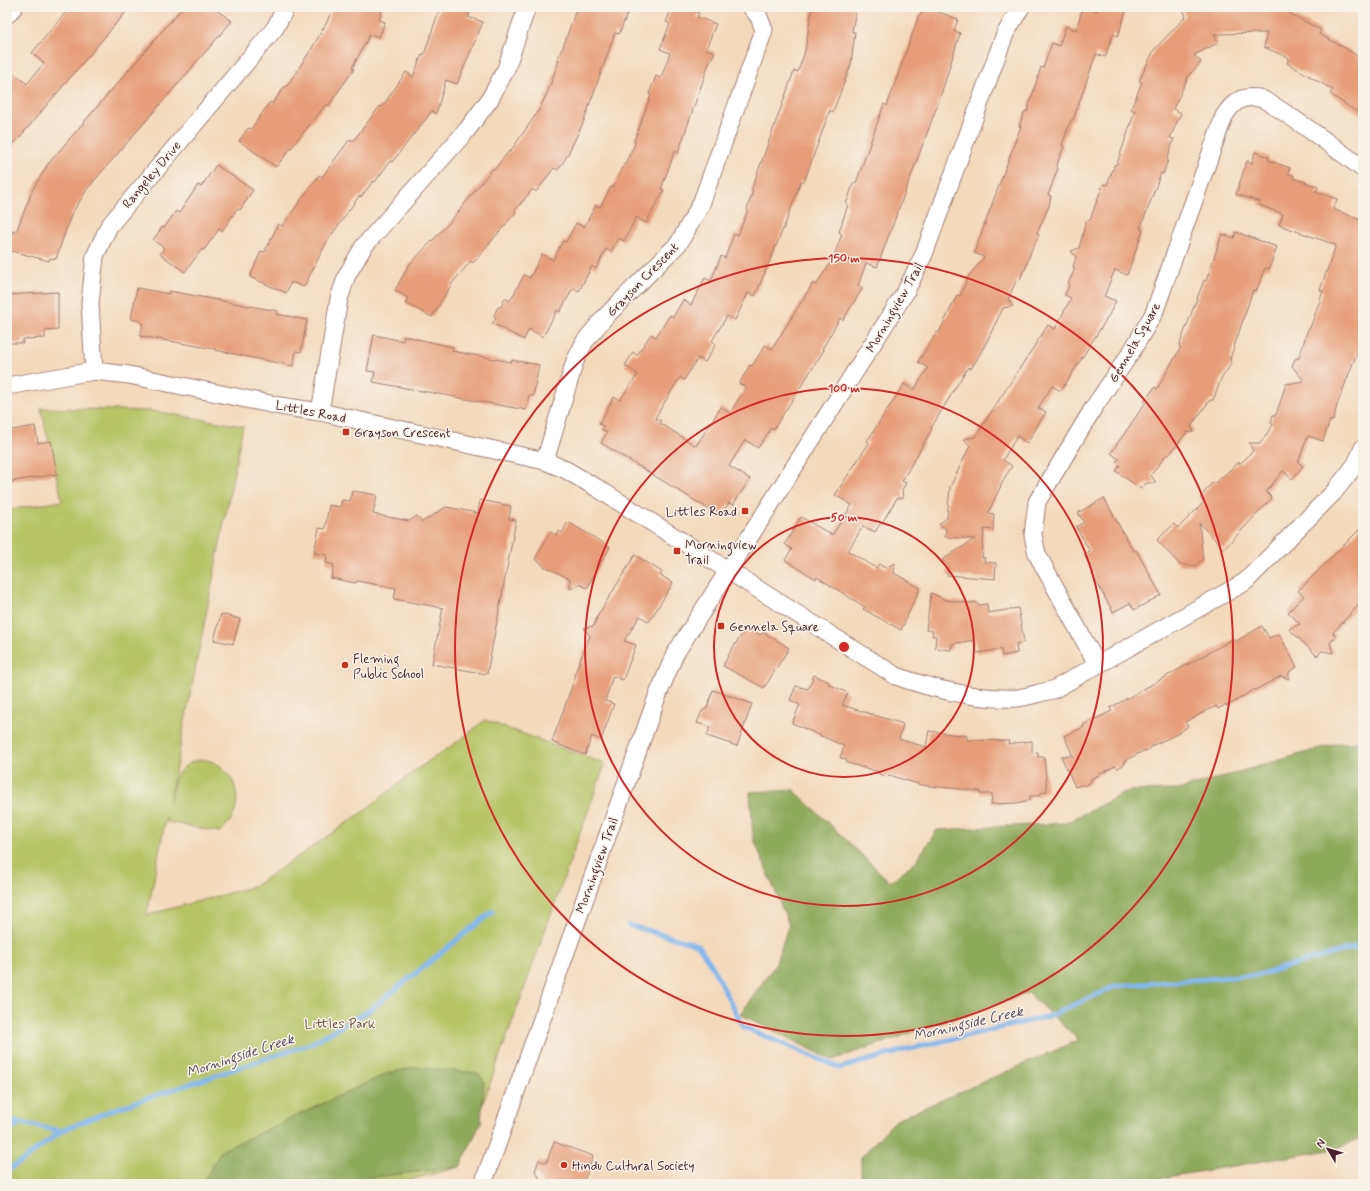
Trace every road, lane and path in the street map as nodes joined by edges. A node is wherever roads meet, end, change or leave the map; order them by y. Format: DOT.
graph roads {
  1 [pos="14,7"];
  2 [pos="286,7"];
  3 [pos="527,7"];
  4 [pos="751,7"];
  5 [pos="1021,7"];
  6 [pos="7,15"];
  7 [pos="1363,168"];
  8 [pos="94,371"];
  9 [pos="7,386"];
  10 [pos="320,412"];
  11 [pos="1363,448"];
  12 [pos="546,461"];
  13 [pos="728,571"];
  14 [pos="1097,664"];
  15 [pos="483,1184"];
  1 -- 6 [label="street"];
  2 -- 8 [label="street, Rangeley Drive"];
  3 -- 10 [label="street"];
  4 -- 12 [label="street, Grayson Crescent"];
  5 -- 13 [label="street, Morningview Trail"];
  7 -- 14 [label="street, Gennela Square"];
  8 -- 9 [label="street, Littles Road"];
  8 -- 10 [label="street, Littles Road"];
  10 -- 12 [label="street, Littles Road"];
  11 -- 14 [label="street"];
  12 -- 13 [label="street, Littles Road"];
  13 -- 14 [label="street"];
  13 -- 15 [label="street, Morningview Trail"];
}
